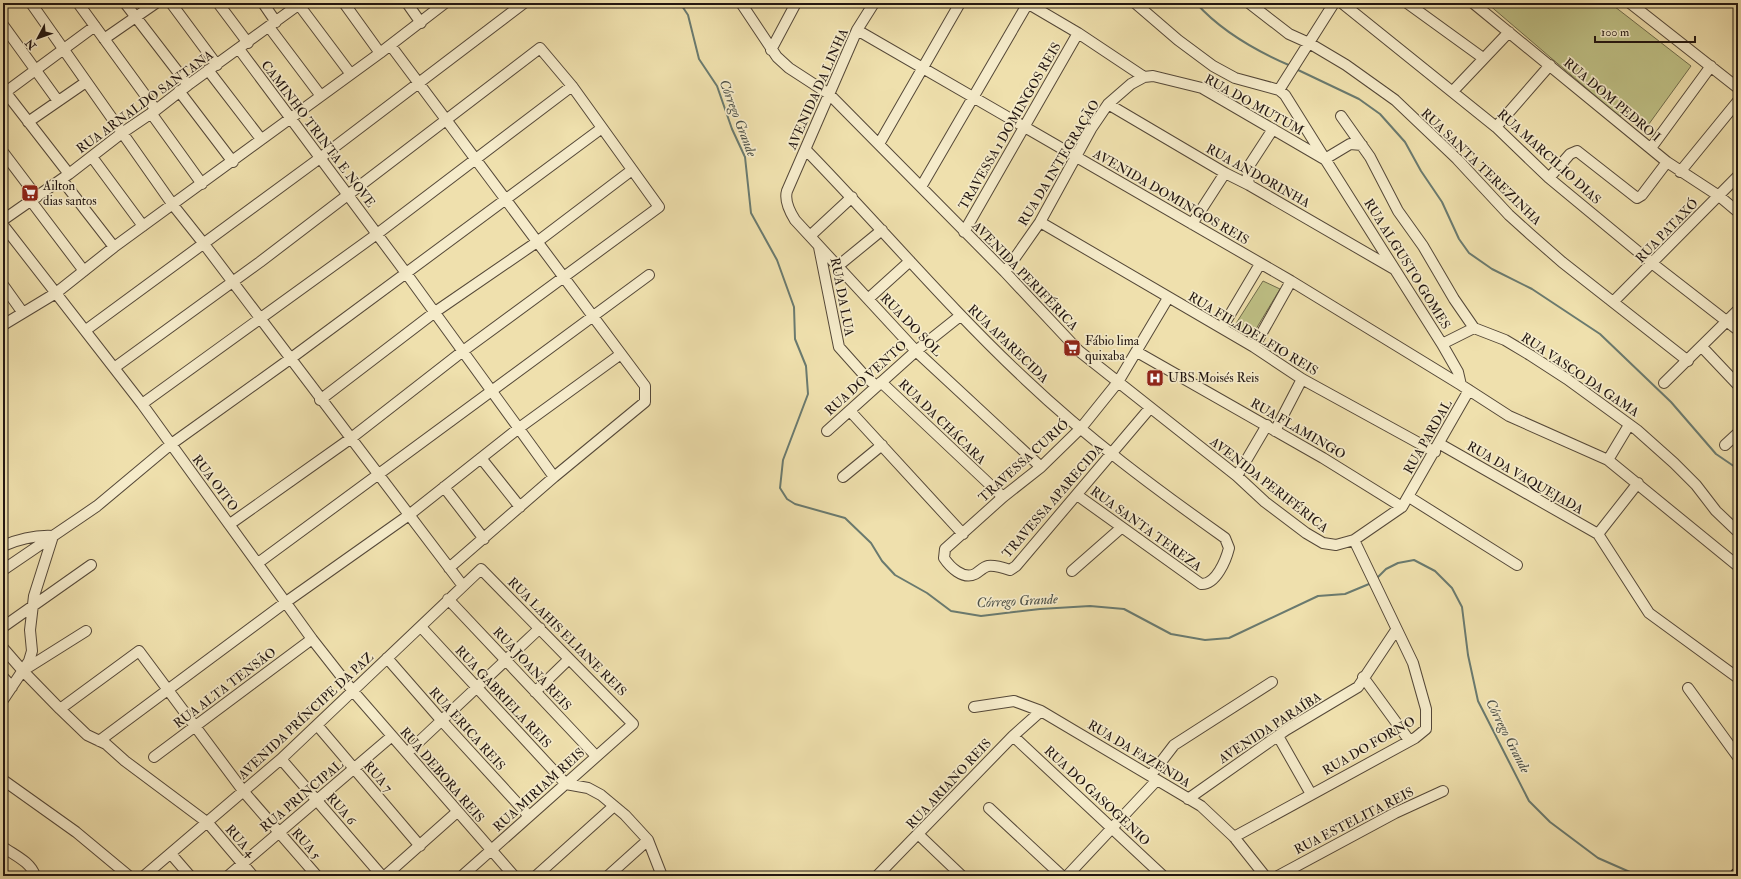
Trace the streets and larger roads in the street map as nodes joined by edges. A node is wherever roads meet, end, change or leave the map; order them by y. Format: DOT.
graph roads {
  1 [pos="31,3"];
  2 [pos="78,3"];
  3 [pos="125,3"];
  4 [pos="156,3"];
  5 [pos="171,3"];
  6 [pos="218,3"];
  7 [pos="263,3"];
  8 [pos="344,3"];
  9 [pos="407,3"];
  10 [pos="445,3"];
  11 [pos="524,3"];
  12 [pos="741,3"];
  13 [pos="796,3"];
  14 [pos="874,3"];
  15 [pos="960,3"];
  16 [pos="1028,3"];
  17 [pos="1136,3"];
  18 [pos="1249,3"];
  19 [pos="1334,3"];
  20 [pos="1342,3"];
  21 [pos="1407,3"];
  22 [pos="1473,3"];
  23 [pos="1630,3"];
  24 [pos="300,4"];
  25 [pos="136,17"];
  26 [pos="421,23"];
  27 [pos="272,24"];
  28 [pos="3,25"];
  29 [pos="95,26"];
  30 [pos="857,30"];
  31 [pos="1509,32"];
  32 [pos="1078,33"];
  33 [pos="104,38"];
  34 [pos="248,42"];
  35 [pos="1309,42"];
  36 [pos="391,46"];
  37 [pos="239,49"];
  38 [pos="64,50"];
  39 [pos="771,50"];
  40 [pos="380,53"];
  41 [pos="1483,58"];
  42 [pos="1550,65"];
  43 [pos="1711,66"];
  44 [pos="213,68"];
  45 [pos="922,68"];
  46 [pos="35,70"];
  47 [pos="350,74"];
  48 [pos="1144,77"];
  49 [pos="86,82"];
  50 [pos="420,83"];
  51 [pos="188,85"];
  52 [pos="572,86"];
  53 [pos="1738,88"];
  54 [pos="1279,90"];
  55 [pos="179,91"];
  56 [pos="1453,91"];
  57 [pos="4,92"];
  58 [pos="829,94"];
  59 [pos="321,96"];
  60 [pos="972,96"];
  61 [pos="58,101"];
  62 [pos="1738,102"];
  63 [pos="1108,104"];
  64 [pos="154,112"];
  65 [pos="1341,116"];
  66 [pos="291,117"];
  67 [pos="446,120"];
  68 [pos="28,122"];
  69 [pos="1025,127"];
  70 [pos="1496,127"];
  71 [pos="602,128"];
  72 [pos="1273,129"];
  73 [pos="122,133"];
  74 [pos="261,139"];
  75 [pos="879,144"];
  76 [pos="1362,145"];
  77 [pos="1651,148"];
  78 [pos="806,150"];
  79 [pos="3,152"];
  80 [pos="1076,156"];
  81 [pos="92,157"];
  82 [pos="320,158"];
  83 [pos="475,159"];
  84 [pos="1325,159"];
  85 [pos="233,162"];
  86 [pos="1667,162"];
  87 [pos="632,170"];
  88 [pos="1680,172"];
  89 [pos="1225,173"];
  90 [pos="1738,176"];
  91 [pos="65,177"];
  92 [pos="1549,178"];
  93 [pos="202,184"];
  94 [pos="1249,184"];
  95 [pos="789,186"];
  96 [pos="921,187"];
  97 [pos="347,195"];
  98 [pos="1719,196"];
  99 [pos="852,197"];
  100 [pos="34,199"];
  101 [pos="505,199"];
  102 [pos="172,205"];
  103 [pos="1738,212"];
  104 [pos="4,218"];
  105 [pos="1040,222"];
  106 [pos="1192,224"];
  107 [pos="143,226"];
  108 [pos="882,230"];
  109 [pos="964,232"];
  110 [pos="377,234"];
  111 [pos="810,236"];
  112 [pos="537,242"];
  113 [pos="204,244"];
  114 [pos="819,246"];
  115 [pos="114,247"];
  116 [pos="910,261"];
  117 [pos="1260,264"];
  118 [pos="1653,264"];
  119 [pos="838,266"];
  120 [pos="84,270"];
  121 [pos="1396,270"];
  122 [pos="1005,272"];
  123 [pos="406,273"];
  124 [pos="649,275"];
  125 [pos="564,278"];
  126 [pos="1291,281"];
  127 [pos="232,283"];
  128 [pos="3,285"];
  129 [pos="56,292"];
  130 [pos="1168,298"];
  131 [pos="868,299"];
  132 [pos="1613,302"];
  133 [pos="1738,310"];
  134 [pos="435,312"];
  135 [pos="24,313"];
  136 [pos="592,315"];
  137 [pos="960,316"];
  138 [pos="259,318"];
  139 [pos="1727,322"];
  140 [pos="3,325"];
  141 [pos="1222,328"];
  142 [pos="1474,328"];
  143 [pos="86,330"];
  144 [pos="1738,330"];
  145 [pos="1442,344"];
  146 [pos="1254,347"];
  147 [pos="1702,347"];
  148 [pos="463,351"];
  149 [pos="916,351"];
  150 [pos="1137,352"];
  151 [pos="621,354"];
  152 [pos="290,359"];
  153 [pos="1688,361"];
  154 [pos="114,368"];
  155 [pos="1302,380"];
  156 [pos="1118,382"];
  157 [pos="1664,383"];
  158 [pos="879,384"];
  159 [pos="1738,386"];
  160 [pos="1465,387"];
  161 [pos="491,390"];
  162 [pos="320,400"];
  163 [pos="142,404"];
  164 [pos="1150,408"];
  165 [pos="850,411"];
  166 [pos="1629,425"];
  167 [pos="519,428"];
  168 [pos="1081,428"];
  169 [pos="1271,428"];
  170 [pos="827,431"];
  171 [pos="1738,433"];
  172 [pos="350,439"];
  173 [pos="170,445"];
  174 [pos="882,445"];
  175 [pos="1725,445"];
  176 [pos="1437,448"];
  177 [pos="1112,454"];
  178 [pos="481,458"];
  179 [pos="1608,460"];
  180 [pos="1041,467"];
  181 [pos="378,475"];
  182 [pos="1237,476"];
  183 [pos="554,477"];
  184 [pos="843,477"];
  185 [pos="1638,483"];
  186 [pos="444,487"];
  187 [pos="1077,495"];
  188 [pos="1003,497"];
  189 [pos="1409,497"];
  190 [pos="520,507"];
  191 [pos="1402,507"];
  192 [pos="409,515"];
  193 [pos="230,524"];
  194 [pos="1122,528"];
  195 [pos="1215,531"];
  196 [pos="1738,532"];
  197 [pos="1598,534"];
  198 [pos="53,536"];
  199 [pos="961,536"];
  200 [pos="484,539"];
  201 [pos="3,540"];
  202 [pos="1354,540"];
  203 [pos="15,541"];
  204 [pos="3,546"];
  205 [pos="258,563"];
  206 [pos="91,565"];
  207 [pos="1517,565"];
  208 [pos="1738,566"];
  209 [pos="449,568"];
  210 [pos="481,569"];
  211 [pos="3,570"];
  212 [pos="1072,571"];
  213 [pos="463,586"];
  214 [pos="448,599"];
  215 [pos="286,602"];
  216 [pos="33,607"];
  217 [pos="3,627"];
  218 [pos="421,627"];
  219 [pos="540,628"];
  220 [pos="1396,630"];
  221 [pos="86,631"];
  222 [pos="312,639"];
  223 [pos="3,648"];
  224 [pos="387,658"];
  225 [pos="569,659"];
  226 [pos="505,660"];
  227 [pos="23,671"];
  228 [pos="3,677"];
  229 [pos="1363,677"];
  230 [pos="1738,678"];
  231 [pos="1272,682"];
  232 [pos="12,687"];
  233 [pos="477,687"];
  234 [pos="168,688"];
  235 [pos="1688,688"];
  236 [pos="352,690"];
  237 [pos="535,692"];
  238 [pos="3,700"];
  239 [pos="974,707"];
  240 [pos="60,709"];
  241 [pos="1041,711"];
  242 [pos="442,721"];
  243 [pos="634,724"];
  244 [pos="317,725"];
  245 [pos="196,726"];
  246 [pos="392,736"];
  247 [pos="1013,736"];
  248 [pos="1278,736"];
  249 [pos="1409,740"];
  250 [pos="99,741"];
  251 [pos="1737,752"];
  252 [pos="407,753"];
  253 [pos="596,756"];
  254 [pos="154,757"];
  255 [pos="281,759"];
  256 [pos="354,769"];
  257 [pos="1154,778"];
  258 [pos="3,780"];
  259 [pos="566,784"];
  260 [pos="1443,791"];
  261 [pos="244,792"];
  262 [pos="1311,794"];
  263 [pos="1188,799"];
  264 [pos="316,801"];
  265 [pos="614,806"];
  266 [pos="989,808"];
  267 [pos="457,812"];
  268 [pos="529,816"];
  269 [pos="208,823"];
  270 [pos="1111,827"];
  271 [pos="279,832"];
  272 [pos="919,835"];
  273 [pos="1234,837"];
  274 [pos="648,840"];
  275 [pos="420,846"];
  276 [pos="3,847"];
  277 [pos="490,851"];
  278 [pos="171,854"];
  279 [pos="243,863"];
  280 [pos="36,874"];
  281 [pos="129,876"];
  282 [pos="144,876"];
  283 [pos="190,876"];
  284 [pos="228,876"];
  285 [pos="253,876"];
  286 [pos="317,876"];
  287 [pos="383,876"];
  288 [pos="462,876"];
  289 [pos="514,876"];
  290 [pos="536,876"];
  291 [pos="608,876"];
  292 [pos="662,876"];
  293 [pos="877,876"];
  294 [pos="962,876"];
  295 [pos="1062,876"];
  296 [pos="1067,876"];
  297 [pos="1163,876"];
  298 [pos="1265,876"];
  299 [pos="1278,876"];
  1 -- 38 [label="street"];
  2 -- 29 [label="street"];
  3 -- 25 [label="street"];
  4 -- 25 [label="street"];
  5 -- 44 [label="street"];
  6 -- 34 [label="street"];
  7 -- 27 [label="street"];
  8 -- 40 [label="street"];
  9 -- 26 [label="street"];
  10 -- 26 [label="street"];
  11 -- 50 [label="street"];
  12 -- 39 [label="street, AVENIDA PERIFÉRICA"];
  13 -- 39 [label="street"];
  14 -- 30 [label="street, AVENIDA DA LINHA"];
  15 -- 45 [label="street"];
  16 -- 32 [label="street"];
  16 -- 60 [label="street"];
  17 -- 54 [label="street"];
  18 -- 35 [label="street, RUA SANTA TEREZINHA"];
  19 -- 35 [label="street"];
  20 -- 56 [label="street, RUA MARCILIO DIAS"];
  21 -- 41 [label="street"];
  22 -- 31 [label="street, RUA DOM PEDRO I"];
  23 -- 43 [label="street"];
  24 -- 27 [label="street, RUA ARNALDO SANTANA"];
  24 -- 47 [label="street"];
  25 -- 33 [label="street"];
  25 -- 51 [label="street"];
  26 -- 36 [label="street"];
  27 -- 34 [label="street, RUA ARNALDO SANTANA"];
  27 -- 59 [label="street"];
  28 -- 46 [label="street"];
  29 -- 33 [label="street"];
  29 -- 38 [label="street"];
  30 -- 45 [label="street, AVENIDA DOMINGOS REIS"];
  30 -- 58 [label="street, AVENIDA DA LINHA"];
  31 -- 41 [label="street"];
  31 -- 42 [label="street, RUA DOM PEDRO I"];
  32 -- 48 [label="street"];
  32 -- 69 [label="street, TRAVESSA 1 DOMINGOS REIS"];
  33 -- 64 [label="street"];
  34 -- 37 [label="street, RUA ARNALDO SANTANA"];
  35 -- 54 [label="street"];
  35 -- 132 [label="street, RUA SANTA TEREZINHA"];
  36 -- 40 [label="street"];
  36 -- 50 [label="street"];
  37 -- 44 [label="street, RUA ARNALDO SANTANA"];
  37 -- 66 [label="street, CAMINHO TRINTA E NOVE"];
  38 -- 46 [label="street"];
  38 -- 49 [label="street"];
  39 -- 58 [label="street, AVENIDA PERIFÉRICA"];
  40 -- 47 [label="street"];
  41 -- 56 [label="street"];
  42 -- 70 [label="street"];
  42 -- 77 [label="street, RUA DOM PEDRO I"];
  43 -- 53 [label="street"];
  43 -- 77 [label="street"];
  44 -- 51 [label="street, RUA ARNALDO SANTANA"];
  44 -- 74 [label="street"];
  45 -- 60 [label="street, AVENIDA DOMINGOS REIS"];
  45 -- 75 [label="street"];
  46 -- 57 [label="street"];
  46 -- 61 [label="street"];
  47 -- 59 [label="street"];
  48 -- 63 [label="street, RUA DA INTEGRAÇÃO"];
  48 -- 72 [label="street, RUA DO MUTUM"];
  49 -- 61 [label="street"];
  49 -- 73 [label="street"];
  50 -- 67 [label="street"];
  50 -- 82 [label="street"];
  51 -- 55 [label="street, RUA ARNALDO SANTANA"];
  52 -- 67 [label="street"];
  52 -- 71 [label="street"];
  52 -- 83 [label="street"];
  54 -- 84 [label="street, RUA ALGUSTO GOMES"];
  55 -- 64 [label="street, RUA ARNALDO SANTANA"];
  55 -- 85 [label="street"];
  56 -- 70 [label="street, RUA MARCILIO DIAS"];
  57 -- 68 [label="street"];
  58 -- 75 [label="street, AVENIDA PERIFÉRICA"];
  58 -- 78 [label="street, AVENIDA DA LINHA"];
  59 -- 66 [label="street"];
  60 -- 69 [label="street, AVENIDA DOMINGOS REIS"];
  60 -- 96 [label="street"];
  61 -- 68 [label="street"];
  62 -- 88 [label="street"];
  63 -- 80 [label="street, RUA DA INTEGRAÇÃO"];
  63 -- 89 [label="street, RUA ANDORINHA"];
  64 -- 73 [label="street, RUA ARNALDO SANTANA"];
  64 -- 93 [label="street"];
  65 -- 76 [label="street"];
  66 -- 74 [label="street"];
  66 -- 82 [label="street, CAMINHO TRINTA E NOVE"];
  67 -- 83 [label="street"];
  67 -- 97 [label="street"];
  68 -- 91 [label="street"];
  69 -- 80 [label="street, AVENIDA DOMINGOS REIS"];
  69 -- 109 [label="street, TRAVESSA 1 DOMINGOS REIS"];
  70 -- 92 [label="street, RUA MARCILIO DIAS"];
  71 -- 87 [label="street"];
  71 -- 101 [label="street"];
  72 -- 84 [label="street, RUA DO MUTUM"];
  72 -- 94 [label="street"];
  73 -- 81 [label="street, RUA ARNALDO SANTANA"];
  73 -- 102 [label="street"];
  74 -- 85 [label="street"];
  75 -- 96 [label="street, AVENIDA PERIFÉRICA"];
  76 -- 84 [label="street"];
  76 -- 142 [label="street"];
  77 -- 86 [label="street, RUA DOM PEDRO I"];
  78 -- 95 [label="street, AVENIDA DA LINHA"];
  78 -- 99 [label="street, RUA APARECIDA"];
  79 -- 100 [label="street"];
  80 -- 105 [label="street, RUA DA INTEGRAÇÃO"];
  80 -- 106 [label="street, AVENIDA DOMINGOS REIS"];
  81 -- 91 [label="street, RUA ARNALDO SANTANA"];
  81 -- 107 [label="street"];
  82 -- 97 [label="street, CAMINHO TRINTA E NOVE"];
  82 -- 113 [label="street"];
  83 -- 101 [label="street"];
  83 -- 110 [label="street"];
  84 -- 121 [label="street, RUA ALGUSTO GOMES"];
  85 -- 93 [label="street"];
  86 -- 88 [label="street, RUA DOM PEDRO I"];
  86 -- 92 [label="street"];
  87 -- 112 [label="street"];
  87 -- 125 [label="street"];
  88 -- 98 [label="street, RUA DOM PEDRO I"];
  89 -- 94 [label="street, RUA ANDORINHA"];
  89 -- 106 [label="street"];
  90 -- 98 [label="street, RUA PATAXÓ"];
  91 -- 100 [label="street, RUA ARNALDO SANTANA"];
  91 -- 115 [label="street"];
  92 -- 118 [label="street, RUA MARCILIO DIAS"];
  93 -- 102 [label="street"];
  94 -- 121 [label="street, RUA ANDORINHA"];
  95 -- 111 [label="street, RUA DO SOL"];
  96 -- 109 [label="street, AVENIDA PERIFÉRICA"];
  97 -- 110 [label="street, CAMINHO TRINTA E NOVE"];
  97 -- 127 [label="street"];
  98 -- 103 [label="street, RUA DOM PEDRO I"];
  98 -- 118 [label="street, RUA PATAXÓ"];
  99 -- 108 [label="street, RUA APARECIDA"];
  99 -- 111 [label="street"];
  100 -- 104 [label="street, RUA ARNALDO SANTANA"];
  100 -- 120 [label="street"];
  101 -- 112 [label="street"];
  101 -- 123 [label="street"];
  102 -- 107 [label="street"];
  102 -- 113 [label="street"];
  104 -- 129 [label="street, RUA OITO"];
  105 -- 122 [label="street, RUA DA INTEGRAÇÃO"];
  105 -- 130 [label="street, RUA FILADELFIO REIS"];
  106 -- 117 [label="street, AVENIDA DOMINGOS REIS"];
  107 -- 115 [label="street"];
  108 -- 116 [label="street, RUA APARECIDA"];
  108 -- 119 [label="street"];
  109 -- 122 [label="street, AVENIDA PERIFÉRICA"];
  110 -- 123 [label="street, CAMINHO TRINTA E NOVE"];
  110 -- 138 [label="street"];
  111 -- 114 [label="street, RUA DO SOL"];
  112 -- 125 [label="street"];
  112 -- 134 [label="street"];
  113 -- 127 [label="street"];
  113 -- 143 [label="street"];
  114 -- 119 [label="street, RUA DO SOL"];
  114 -- 158 [label="street, RUA DA LUA"];
  115 -- 120 [label="street"];
  116 -- 131 [label="street"];
  116 -- 137 [label="street, RUA APARECIDA"];
  117 -- 126 [label="street, AVENIDA DOMINGOS REIS"];
  117 -- 141 [label="street"];
  118 -- 132 [label="street, RUA PATAXÓ"];
  118 -- 139 [label="street, RUA MARCILIO DIAS"];
  119 -- 131 [label="street, RUA DO SOL"];
  120 -- 129 [label="street"];
  121 -- 145 [label="street, RUA ALGUSTO GOMES"];
  122 -- 156 [label="street, AVENIDA PERIFÉRICA"];
  123 -- 134 [label="street, CAMINHO TRINTA E NOVE"];
  123 -- 152 [label="street"];
  124 -- 136 [label="street"];
  125 -- 136 [label="street"];
  125 -- 148 [label="street"];
  126 -- 146 [label="street"];
  126 -- 160 [label="street, AVENIDA DOMINGOS REIS"];
  127 -- 138 [label="street"];
  127 -- 154 [label="street"];
  128 -- 135 [label="street"];
  129 -- 135 [label="street"];
  129 -- 143 [label="street, RUA OITO"];
  130 -- 141 [label="street, RUA FILADELFIO REIS"];
  130 -- 150 [label="street, TRAVESSA CURIÓ"];
  131 -- 149 [label="street, RUA DO SOL"];
  132 -- 153 [label="street, RUA SANTA TEREZINHA"];
  133 -- 139 [label="street"];
  134 -- 148 [label="street, CAMINHO TRINTA E NOVE"];
  134 -- 162 [label="street"];
  135 -- 140 [label="street"];
  136 -- 151 [label="street"];
  136 -- 161 [label="street"];
  137 -- 149 [label="street, RUA DO VENTO"];
  137 -- 168 [label="street, RUA APARECIDA"];
  138 -- 152 [label="street"];
  138 -- 163 [label="street"];
  139 -- 144 [label="street, RUA MARCILIO DIAS"];
  139 -- 147 [label="street"];
  141 -- 146 [label="street, RUA FILADELFIO REIS"];
  142 -- 145 [label="street"];
  142 -- 166 [label="street, RUA VASCO DA GAMA"];
  143 -- 154 [label="street, RUA OITO"];
  145 -- 160 [label="street, RUA ALGUSTO GOMES"];
  146 -- 155 [label="street, RUA FILADELFIO REIS"];
  147 -- 153 [label="street"];
  147 -- 159 [label="street"];
  148 -- 161 [label="street, CAMINHO TRINTA E NOVE"];
  148 -- 172 [label="street"];
  149 -- 158 [label="street, RUA DO VENTO"];
  149 -- 180 [label="street, RUA DO SOL"];
  150 -- 156 [label="street, TRAVESSA CURIÓ"];
  150 -- 169 [label="street, RUA FLAMINGO"];
  151 -- 167 [label="street"];
  151 -- 183 [label="street"];
  152 -- 162 [label="street"];
  152 -- 173 [label="street"];
  153 -- 157 [label="street"];
  154 -- 163 [label="street, RUA OITO"];
  155 -- 169 [label="street"];
  155 -- 176 [label="street, RUA FILADELFIO REIS"];
  156 -- 164 [label="street, AVENIDA PERIFÉRICA"];
  156 -- 168 [label="street, TRAVESSA CURIÓ"];
  158 -- 165 [label="street, RUA DO VENTO"];
  158 -- 188 [label="street, RUA DA CHÁCARA"];
  160 -- 176 [label="street, RUA PARDAL"];
  160 -- 179 [label="street, AVENIDA DOMINGOS REIS"];
  161 -- 167 [label="street, CAMINHO TRINTA E NOVE"];
  161 -- 181 [label="street"];
  162 -- 172 [label="street"];
  163 -- 173 [label="street, RUA OITO"];
  164 -- 177 [label="street, TRAVESSA APARECIDA"];
  164 -- 182 [label="street, AVENIDA PERIFÉRICA"];
  165 -- 170 [label="street, RUA DO VENTO"];
  165 -- 174 [label="street"];
  166 -- 179 [label="street"];
  166 -- 196 [label="street, RUA VASCO DA GAMA"];
  167 -- 178 [label="street"];
  167 -- 183 [label="street, CAMINHO TRINTA E NOVE"];
  168 -- 177 [label="street, RUA APARECIDA"];
  168 -- 180 [label="street, TRAVESSA CURIÓ"];
  169 -- 182 [label="street"];
  169 -- 191 [label="street, RUA FLAMINGO"];
  171 -- 175 [label="street"];
  172 -- 181 [label="street"];
  172 -- 193 [label="street"];
  173 -- 193 [label="street, RUA OITO"];
  173 -- 198 [label="street"];
  174 -- 184 [label="street"];
  174 -- 199 [label="street"];
  176 -- 189 [label="street, RUA PARDAL"];
  176 -- 197 [label="street, RUA DA VAQUEJADA"];
  177 -- 187 [label="street, TRAVESSA APARECIDA"];
  177 -- 195 [label="street, RUA APARECIDA"];
  178 -- 186 [label="street"];
  178 -- 190 [label="street"];
  179 -- 185 [label="street, AVENIDA DOMINGOS REIS"];
  180 -- 188 [label="street, TRAVESSA CURIÓ"];
  181 -- 192 [label="street"];
  181 -- 205 [label="street"];
  182 -- 202 [label="street, AVENIDA PERIFÉRICA"];
  183 -- 190 [label="street"];
  185 -- 197 [label="street"];
  185 -- 208 [label="street, AVENIDA DOMINGOS REIS"];
  186 -- 192 [label="street"];
  186 -- 200 [label="street"];
  187 -- 194 [label="street, RUA SANTA TEREZA"];
  187 -- 199 [label="street, TRAVESSA APARECIDA"];
  188 -- 199 [label="street, TRAVESSA CURIÓ"];
  189 -- 191 [label="street, RUA PARDAL"];
  189 -- 207 [label="street"];
  190 -- 200 [label="street"];
  191 -- 202 [label="street"];
  192 -- 209 [label="street"];
  192 -- 215 [label="street"];
  193 -- 205 [label="street, RUA OITO"];
  194 -- 195 [label="street, RUA SANTA TEREZA"];
  194 -- 212 [label="street"];
  197 -- 230 [label="street"];
  198 -- 203 [label="street"];
  198 -- 211 [label="street"];
  198 -- 216 [label="street"];
  200 -- 209 [label="street"];
  201 -- 203 [label="street"];
  202 -- 220 [label="street"];
  203 -- 204 [label="street"];
  205 -- 215 [label="street, RUA OITO"];
  206 -- 216 [label="street"];
  209 -- 213 [label="street"];
  210 -- 213 [label="street, AVENIDA PRÍNCIPE DA PAZ"];
  210 -- 219 [label="street, RUA LAHIS ELIANE REIS"];
  213 -- 214 [label="street, AVENIDA PRÍNCIPE DA PAZ"];
  214 -- 218 [label="street, AVENIDA PRÍNCIPE DA PAZ"];
  214 -- 226 [label="street, RUA JOANA REIS"];
  215 -- 222 [label="street, RUA OITO"];
  215 -- 234 [label="street"];
  216 -- 217 [label="street"];
  216 -- 227 [label="street"];
  218 -- 224 [label="street, AVENIDA PRÍNCIPE DA PAZ"];
  218 -- 233 [label="street, RUA GABRIELA REIS"];
  219 -- 225 [label="street, RUA LAHIS ELIANE REIS"];
  219 -- 226 [label="street"];
  220 -- 229 [label="street, AVENIDA PARAÍBA"];
  220 -- 249 [label="street, RUA DO FORNO"];
  221 -- 227 [label="street"];
  222 -- 236 [label="street, RUA OITO"];
  222 -- 245 [label="street, RUA ALTA TENSÃO"];
  223 -- 227 [label="street, RUA 4"];
  224 -- 236 [label="street, AVENIDA PRÍNCIPE DA PAZ"];
  224 -- 242 [label="street, RUA ERICA REIS"];
  225 -- 237 [label="street"];
  225 -- 243 [label="street, RUA LAHIS ELIANE REIS"];
  226 -- 233 [label="street"];
  226 -- 237 [label="street, RUA JOANA REIS"];
  227 -- 232 [label="street"];
  227 -- 240 [label="street, RUA 4"];
  228 -- 232 [label="street"];
  229 -- 248 [label="street, AVENIDA PARAÍBA"];
  229 -- 249 [label="street"];
  231 -- 257 [label="street"];
  232 -- 238 [label="street"];
  233 -- 242 [label="street"];
  233 -- 259 [label="street, RUA GABRIELA REIS"];
  234 -- 240 [label="street, RUA 5"];
  234 -- 245 [label="street, RUA 5"];
  234 -- 250 [label="street"];
  235 -- 251 [label="street"];
  236 -- 244 [label="street, AVENIDA PRÍNCIPE DA PAZ"];
  236 -- 246 [label="street, RUA DEBORA REIS"];
  237 -- 253 [label="street, RUA JOANA REIS"];
  239 -- 241 [label="street, RUA DA FAZENDA"];
  240 -- 250 [label="street, RUA 4"];
  241 -- 247 [label="street, RUA ARIANO REIS"];
  241 -- 257 [label="street, RUA DA FAZENDA"];
  242 -- 252 [label="street"];
  242 -- 268 [label="street, RUA ERICA REIS"];
  243 -- 253 [label="street, RUA MIRIAM REIS"];
  244 -- 255 [label="street, AVENIDA PRÍNCIPE DA PAZ"];
  244 -- 256 [label="street, RUA 7"];
  245 -- 254 [label="street, RUA ALTA TENSÃO"];
  245 -- 261 [label="street, RUA 5"];
  246 -- 252 [label="street, RUA DEBORA REIS"];
  246 -- 256 [label="street, RUA PRINCIPAL"];
  247 -- 270 [label="street, RUA DO GASOGENIO"];
  247 -- 272 [label="street, RUA ARIANO REIS"];
  248 -- 262 [label="street"];
  248 -- 263 [label="street, AVENIDA PARAÍBA"];
  249 -- 262 [label="street, RUA DO FORNO"];
  250 -- 269 [label="street, RUA 4"];
  252 -- 267 [label="street, RUA DEBORA REIS"];
  253 -- 259 [label="street, RUA MIRIAM REIS"];
  255 -- 261 [label="street, AVENIDA PRÍNCIPE DA PAZ"];
  255 -- 264 [label="street, RUA 6"];
  256 -- 264 [label="street, RUA PRINCIPAL"];
  256 -- 275 [label="street, RUA 7"];
  257 -- 263 [label="street, RUA DA FAZENDA"];
  257 -- 270 [label="street"];
  258 -- 281 [label="street"];
  259 -- 265 [label="street"];
  259 -- 268 [label="street, RUA MIRIAM REIS"];
  260 -- 299 [label="street, RUA ESTELITA REIS"];
  261 -- 269 [label="street, AVENIDA PRÍNCIPE DA PAZ"];
  261 -- 271 [label="street, RUA 5"];
  262 -- 273 [label="street, RUA DO FORNO"];
  263 -- 273 [label="street, RUA DA FAZENDA"];
  264 -- 271 [label="street, RUA PRINCIPAL"];
  264 -- 287 [label="street, RUA 6"];
  265 -- 274 [label="street"];
  265 -- 290 [label="street"];
  266 -- 295 [label="street"];
  267 -- 275 [label="street"];
  267 -- 277 [label="street, RUA DEBORA REIS"];
  268 -- 277 [label="street, RUA MIRIAM REIS"];
  269 -- 278 [label="street, AVENIDA PRÍNCIPE DA PAZ"];
  269 -- 279 [label="street, RUA 4"];
  270 -- 296 [label="street"];
  270 -- 297 [label="street, RUA DO GASOGENIO"];
  271 -- 279 [label="street, RUA PRINCIPAL"];
  271 -- 286 [label="street, RUA 5"];
  272 -- 293 [label="street, RUA ARIANO REIS"];
  272 -- 294 [label="street"];
  273 -- 298 [label="street, RUA DA FAZENDA"];
  274 -- 291 [label="street"];
  274 -- 292 [label="street"];
  275 -- 287 [label="street"];
  276 -- 280 [label="street"];
  277 -- 288 [label="street, RUA MIRIAM REIS"];
  277 -- 289 [label="street, RUA DEBORA REIS"];
  278 -- 282 [label="street, AVENIDA PRÍNCIPE DA PAZ"];
  278 -- 283 [label="street"];
  279 -- 284 [label="street, RUA PRINCIPAL"];
  279 -- 285 [label="street, RUA 4"];
}
